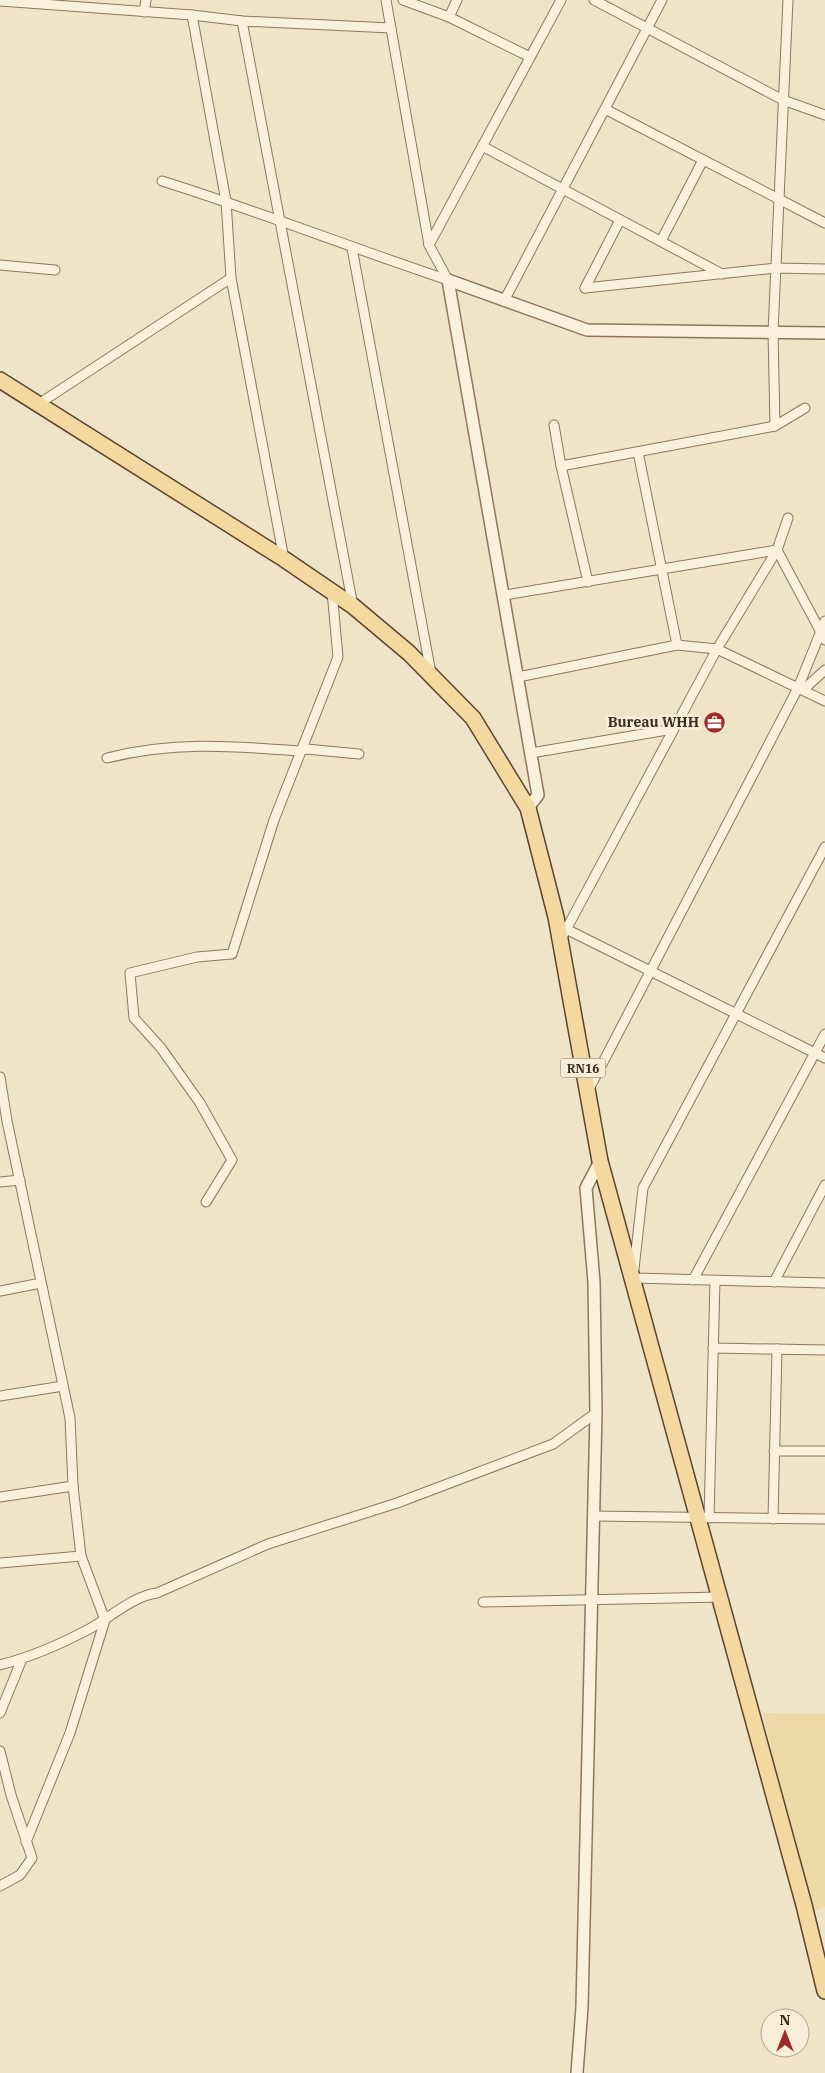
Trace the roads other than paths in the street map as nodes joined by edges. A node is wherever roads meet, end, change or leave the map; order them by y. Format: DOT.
graph roads {
  1 [pos="146,0"];
  2 [pos="386,0"];
  3 [pos="403,0"];
  4 [pos="458,0"];
  5 [pos="561,0"];
  6 [pos="594,0"];
  7 [pos="662,0"];
  8 [pos="788,0"];
  9 [pos="0,1"];
  10 [pos="42,2"];
  11 [pos="144,12"];
  12 [pos="192,15"];
  13 [pos="449,17"];
  14 [pos="242,21"];
  15 [pos="391,28"];
  16 [pos="647,29"];
  17 [pos="530,57"];
  18 [pos="783,100"];
  19 [pos="605,109"];
  20 [pos="825,115"];
  21 [pos="482,146"];
  22 [pos="703,160"];
  23 [pos="162,181"];
  24 [pos="563,189"];
  25 [pos="778,199"];
  26 [pos="226,201"];
  27 [pos="620,220"];
  28 [pos="280,222"];
  29 [pos="825,224"];
  30 [pos="661,241"];
  31 [pos="429,245"];
  32 [pos="352,248"];
  33 [pos="0,266"];
  34 [pos="776,268"];
  35 [pos="825,269"];
  36 [pos="55,270"];
  37 [pos="722,274"];
  38 [pos="231,278"];
  39 [pos="448,280"];
  40 [pos="504,301"];
  41 [pos="773,332"];
  42 [pos="825,333"];
  43 [pos="0,380"];
  44 [pos="37,405"];
  45 [pos="805,408"];
  46 [pos="554,425"];
  47 [pos="775,426"];
  48 [pos="638,452"];
  49 [pos="561,466"];
  50 [pos="788,518"];
  51 [pos="777,550"];
  52 [pos="284,559"];
  53 [pos="661,570"];
  54 [pos="588,582"];
  55 [pos="332,591"];
  56 [pos="504,595"];
  57 [pos="353,606"];
  58 [pos="825,620"];
  59 [pos="822,636"];
  60 [pos="677,644"];
  61 [pos="717,649"];
  62 [pos="825,670"];
  63 [pos="432,676"];
  64 [pos="518,677"];
  65 [pos="801,689"];
  66 [pos="825,701"];
  67 [pos="673,729"];
  68 [pos="299,751"];
  69 [pos="531,753"];
  70 [pos="359,754"];
  71 [pos="107,758"];
  72 [pos="528,808"];
  73 [pos="825,846"];
  74 [pos="563,934"];
  75 [pos="650,971"];
  76 [pos="736,1014"];
  77 [pos="825,1034"];
  78 [pos="815,1054"];
  79 [pos="825,1058"];
  80 [pos="0,1076"];
  81 [pos="588,1093"];
  82 [pos="3,1121"];
  83 [pos="600,1162"];
  84 [pos="20,1180"];
  85 [pos="0,1182"];
  86 [pos="825,1185"];
  87 [pos="206,1202"];
  88 [pos="634,1278"];
  89 [pos="693,1280"];
  90 [pos="715,1281"];
  91 [pos="774,1282"];
  92 [pos="42,1283"];
  93 [pos="825,1283"];
  94 [pos="0,1291"];
  95 [pos="713,1348"];
  96 [pos="777,1349"];
  97 [pos="825,1350"];
  98 [pos="63,1386"];
  99 [pos="0,1396"];
  100 [pos="596,1413"];
  101 [pos="774,1451"];
  102 [pos="825,1451"];
  103 [pos="73,1486"];
  104 [pos="0,1498"];
  105 [pos="594,1516"];
  106 [pos="703,1517"];
  107 [pos="773,1518"];
  108 [pos="825,1519"];
  109 [pos="81,1556"];
  110 [pos="0,1563"];
  111 [pos="720,1597"];
  112 [pos="592,1600"];
  113 [pos="483,1602"];
  114 [pos="105,1620"];
  115 [pos="22,1659"];
  116 [pos="0,1665"];
  117 [pos="0,1713"];
  118 [pos="0,1751"];
  119 [pos="26,1842"];
  120 [pos="0,1886"];
  121 [pos="825,1991"];
  122 [pos="577,2073"];
  1 -- 11 [label="street"];
  2 -- 15 [label="street"];
  3 -- 13 [label="street"];
  4 -- 13 [label="street"];
  5 -- 17 [label="street"];
  6 -- 16 [label="street"];
  7 -- 16 [label="street"];
  8 -- 18 [label="street"];
  9 -- 10 [label="street"];
  10 -- 11 [label="street"];
  11 -- 12 [label="street"];
  12 -- 14 [label="street"];
  12 -- 26 [label="street"];
  13 -- 17 [label="street"];
  14 -- 15 [label="street"];
  14 -- 28 [label="street"];
  15 -- 31 [label="street"];
  16 -- 18 [label="street"];
  16 -- 19 [label="street"];
  17 -- 21 [label="street"];
  18 -- 20 [label="street"];
  18 -- 25 [label="street"];
  19 -- 22 [label="street"];
  19 -- 24 [label="street"];
  21 -- 24 [label="street"];
  21 -- 31 [label="street"];
  22 -- 25 [label="street"];
  22 -- 30 [label="street"];
  23 -- 26 [label="street"];
  24 -- 27 [label="street"];
  24 -- 40 [label="street"];
  25 -- 29 [label="street"];
  25 -- 34 [label="street"];
  26 -- 28 [label="street"];
  26 -- 38 [label="street"];
  27 -- 30 [label="street"];
  27 -- 37 [label="street"];
  28 -- 32 [label="street"];
  28 -- 57 [label="street"];
  30 -- 37 [label="street"];
  31 -- 39 [label="street"];
  32 -- 39 [label="street"];
  32 -- 63 [label="street"];
  33 -- 36 [label="street"];
  34 -- 35 [label="street"];
  34 -- 37 [label="street"];
  34 -- 41 [label="street"];
  38 -- 44 [label="street"];
  38 -- 52 [label="street"];
  39 -- 40 [label="street"];
  39 -- 56 [label="street"];
  40 -- 41 [label="street"];
  41 -- 42 [label="street"];
  41 -- 47 [label="street"];
  43 -- 44 [label="main road, RN16"];
  44 -- 52 [label="main road, RN16"];
  45 -- 47 [label="street"];
  46 -- 49 [label="street"];
  47 -- 48 [label="street"];
  48 -- 49 [label="street"];
  48 -- 53 [label="street"];
  49 -- 54 [label="street"];
  50 -- 51 [label="street"];
  51 -- 53 [label="street"];
  51 -- 59 [label="street"];
  51 -- 61 [label="street"];
  52 -- 55 [label="main road, RN16"];
  53 -- 54 [label="street"];
  53 -- 60 [label="street"];
  54 -- 56 [label="street"];
  55 -- 57 [label="main road, RN16"];
  55 -- 68 [label="street"];
  56 -- 64 [label="street"];
  57 -- 63 [label="main road, RN16"];
  58 -- 59 [label="street"];
  59 -- 65 [label="street"];
  60 -- 61 [label="street"];
  60 -- 64 [label="street"];
  61 -- 65 [label="street"];
  61 -- 67 [label="street"];
  62 -- 65 [label="street"];
  63 -- 72 [label="main road, RN16"];
  64 -- 69 [label="street"];
  65 -- 66 [label="street"];
  65 -- 75 [label="street"];
  67 -- 69 [label="street"];
  67 -- 74 [label="street"];
  68 -- 70 [label="street"];
  68 -- 71 [label="street"];
  68 -- 87 [label="street"];
  69 -- 72 [label="street"];
  72 -- 74 [label="main road, RN16"];
  73 -- 76 [label="street"];
  74 -- 75 [label="street"];
  74 -- 81 [label="main road, RN16"];
  75 -- 76 [label="street"];
  75 -- 81 [label="street"];
  76 -- 78 [label="street"];
  76 -- 88 [label="street"];
  77 -- 78 [label="street"];
  78 -- 79 [label="street"];
  78 -- 89 [label="street"];
  80 -- 82 [label="street"];
  81 -- 83 [label="main road, RN16"];
  82 -- 84 [label="street"];
  83 -- 88 [label="main road, RN16"];
  83 -- 100 [label="street"];
  84 -- 85 [label="street"];
  84 -- 92 [label="street"];
  86 -- 91 [label="street"];
  88 -- 89 [label="street"];
  88 -- 106 [label="main road, RN16"];
  89 -- 90 [label="street"];
  90 -- 91 [label="street"];
  90 -- 95 [label="street"];
  91 -- 93 [label="street"];
  92 -- 94 [label="street"];
  92 -- 98 [label="street"];
  95 -- 96 [label="street"];
  95 -- 106 [label="street"];
  96 -- 97 [label="street"];
  96 -- 101 [label="street"];
  98 -- 99 [label="street"];
  98 -- 103 [label="street"];
  100 -- 105 [label="street"];
  100 -- 114 [label="street"];
  101 -- 102 [label="street"];
  101 -- 107 [label="street"];
  103 -- 104 [label="street"];
  103 -- 109 [label="street"];
  105 -- 106 [label="street"];
  105 -- 112 [label="street"];
  106 -- 107 [label="street"];
  106 -- 111 [label="main road, RN16"];
  107 -- 108 [label="street"];
  109 -- 110 [label="street"];
  109 -- 114 [label="street"];
  111 -- 112 [label="street"];
  111 -- 121 [label="main road, RN16"];
  112 -- 113 [label="street"];
  112 -- 122 [label="street"];
  114 -- 115 [label="street"];
  114 -- 119 [label="street"];
  115 -- 116 [label="street"];
  115 -- 117 [label="street"];
  118 -- 119 [label="street"];
  119 -- 120 [label="street"];
}
